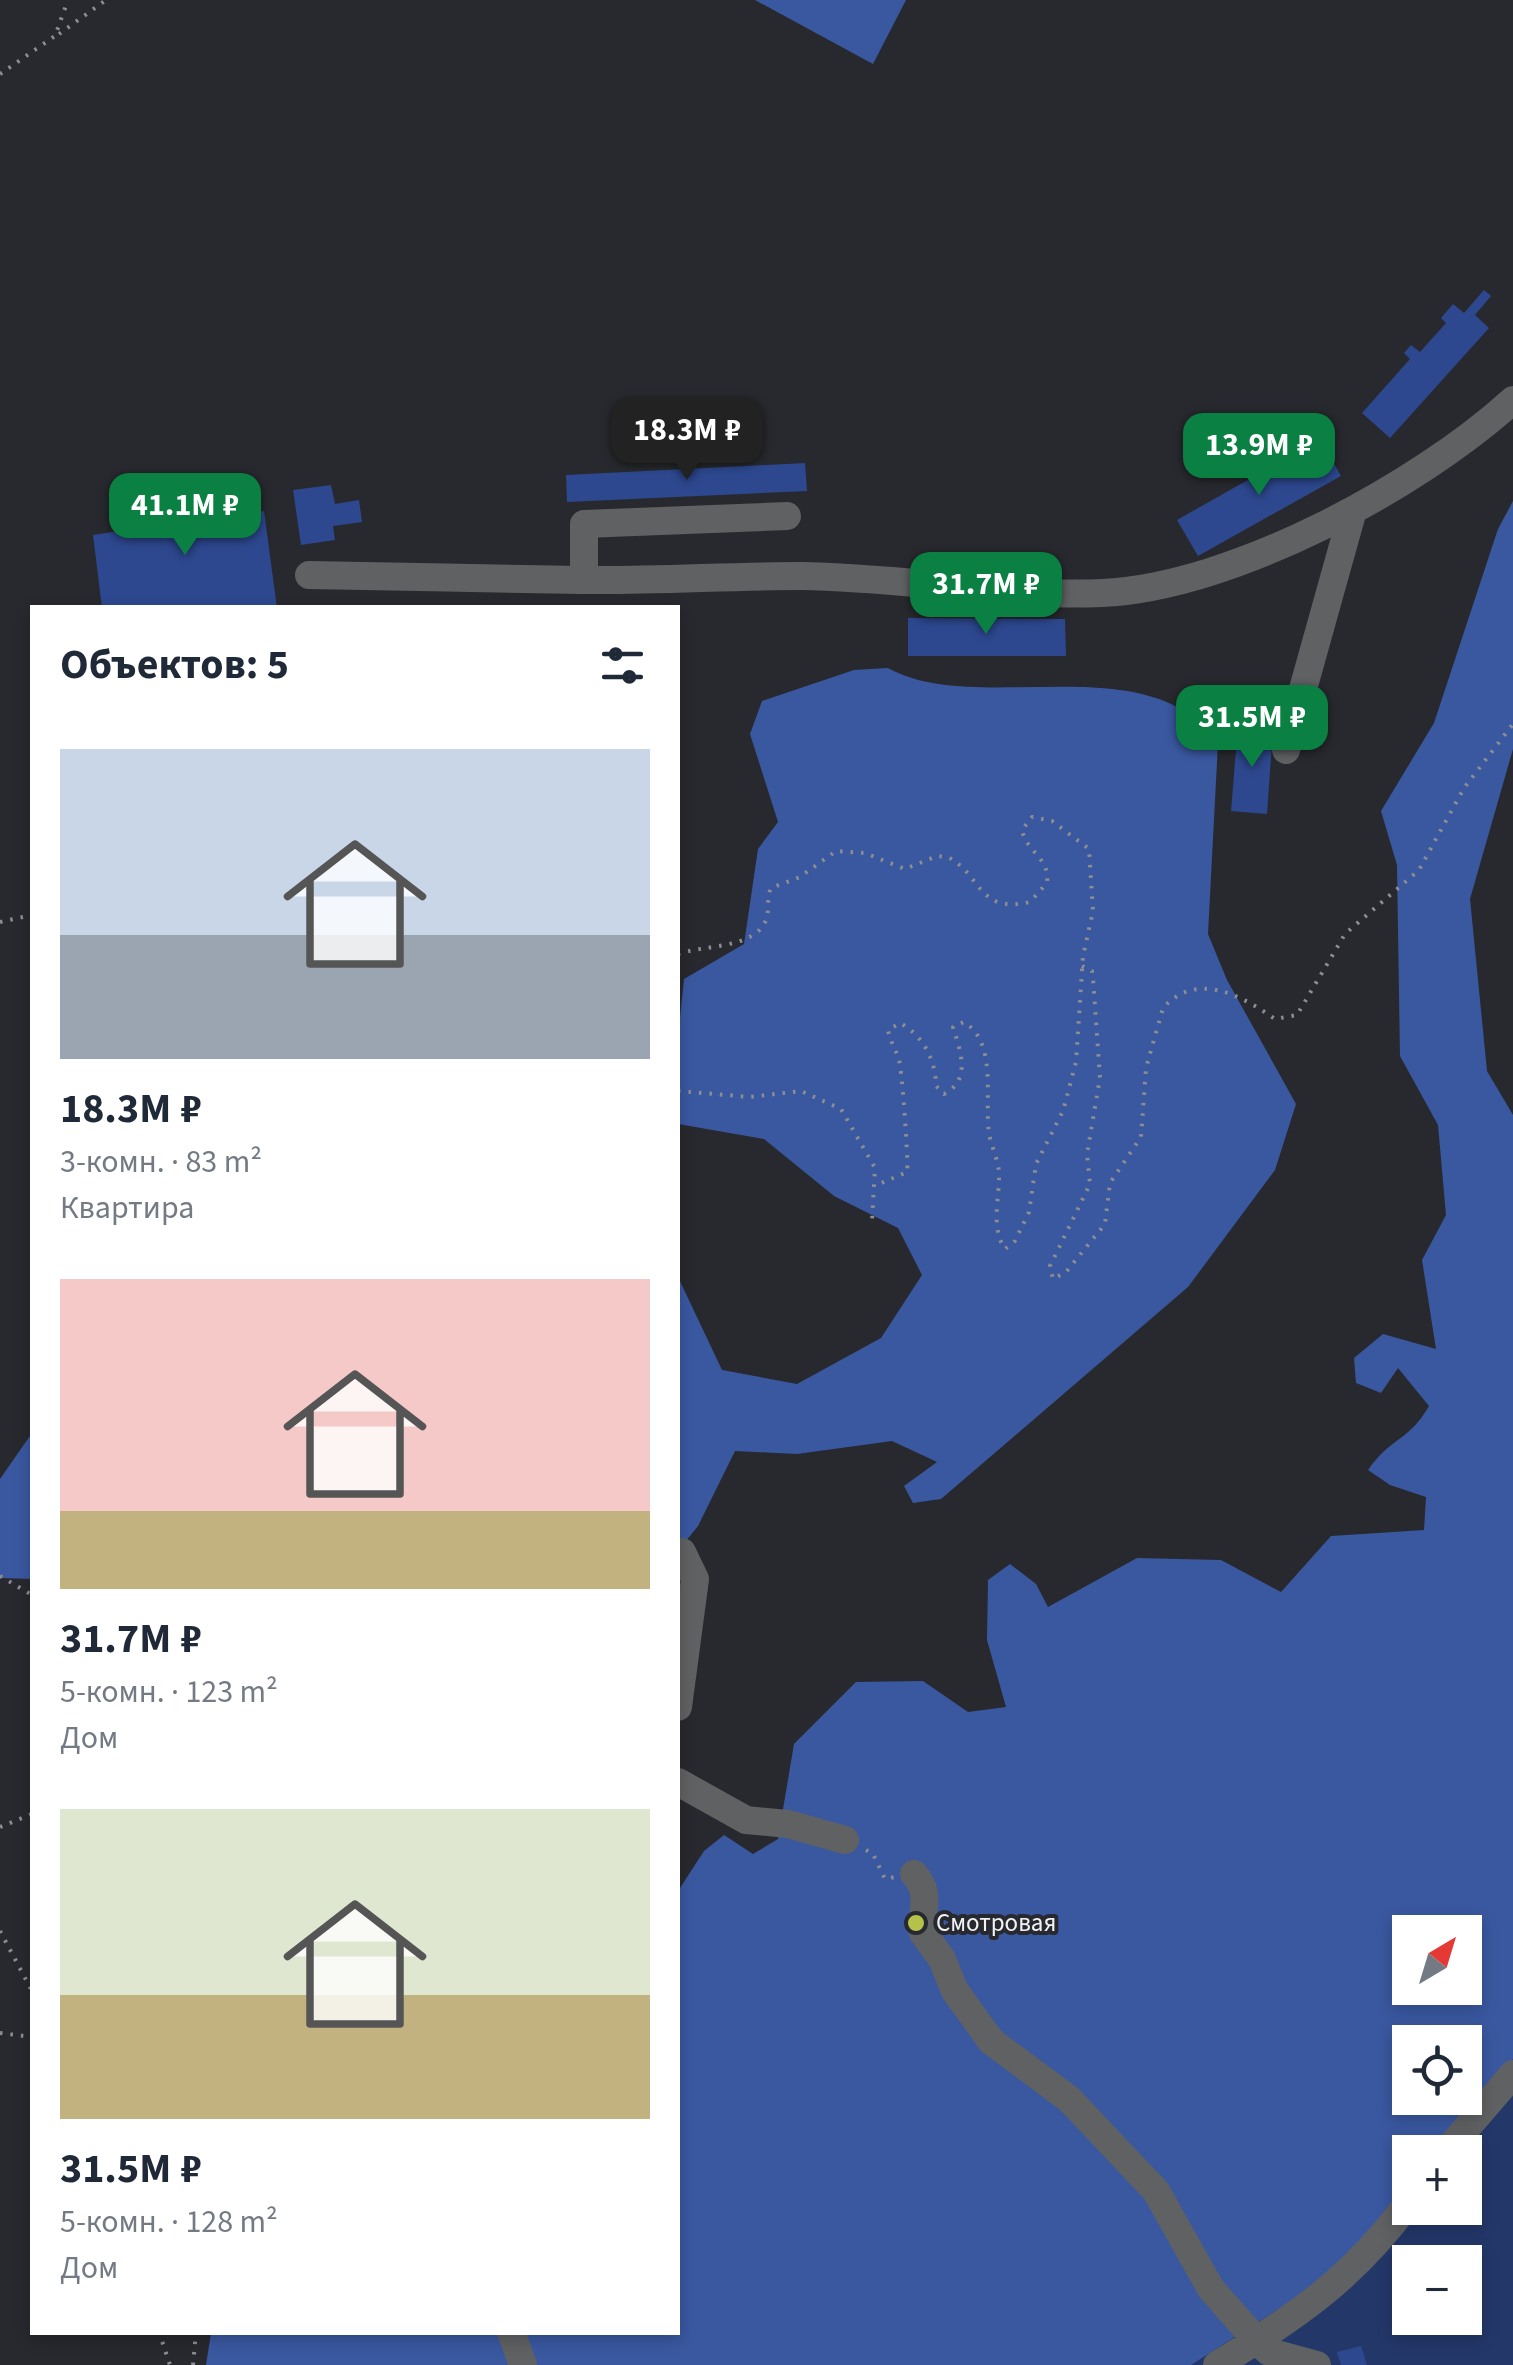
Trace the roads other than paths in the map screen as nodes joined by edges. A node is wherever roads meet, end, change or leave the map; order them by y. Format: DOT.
graph roads {
  1 [pos="1513,400"];
  2 [pos="1354,510"];
  3 [pos="787,516"];
  4 [pos="310,574"];
  5 [pos="584,580"];
  6 [pos="1286,750"];
  7 [pos="682,1552"];
  8 [pos="680,1691"];
  9 [pos="680,1783"];
  10 [pos="844,1840"];
  11 [pos="914,1874"];
  12 [pos="1513,2074"];
  13 [pos="1461,2135"];
  14 [pos="1392,2224"];
  15 [pos="513,2335"];
  16 [pos="1257,2341"];
  17 [pos="523,2365"];
  18 [pos="1217,2365"];
  19 [pos="1318,2365"];
  1 -- 2 [label="street"];
  2 -- 5 [label="street"];
  2 -- 6 [label="street"];
  3 -- 5 [label="street"];
  4 -- 5 [label="street"];
  7 -- 8 [label="street"];
  9 -- 10 [label="street"];
  11 -- 16 [label="street"];
  12 -- 13 [label="street"];
  14 -- 16 [label="street"];
  15 -- 17 [label="street"];
  16 -- 18 [label="street"];
  16 -- 19 [label="street"];
}
